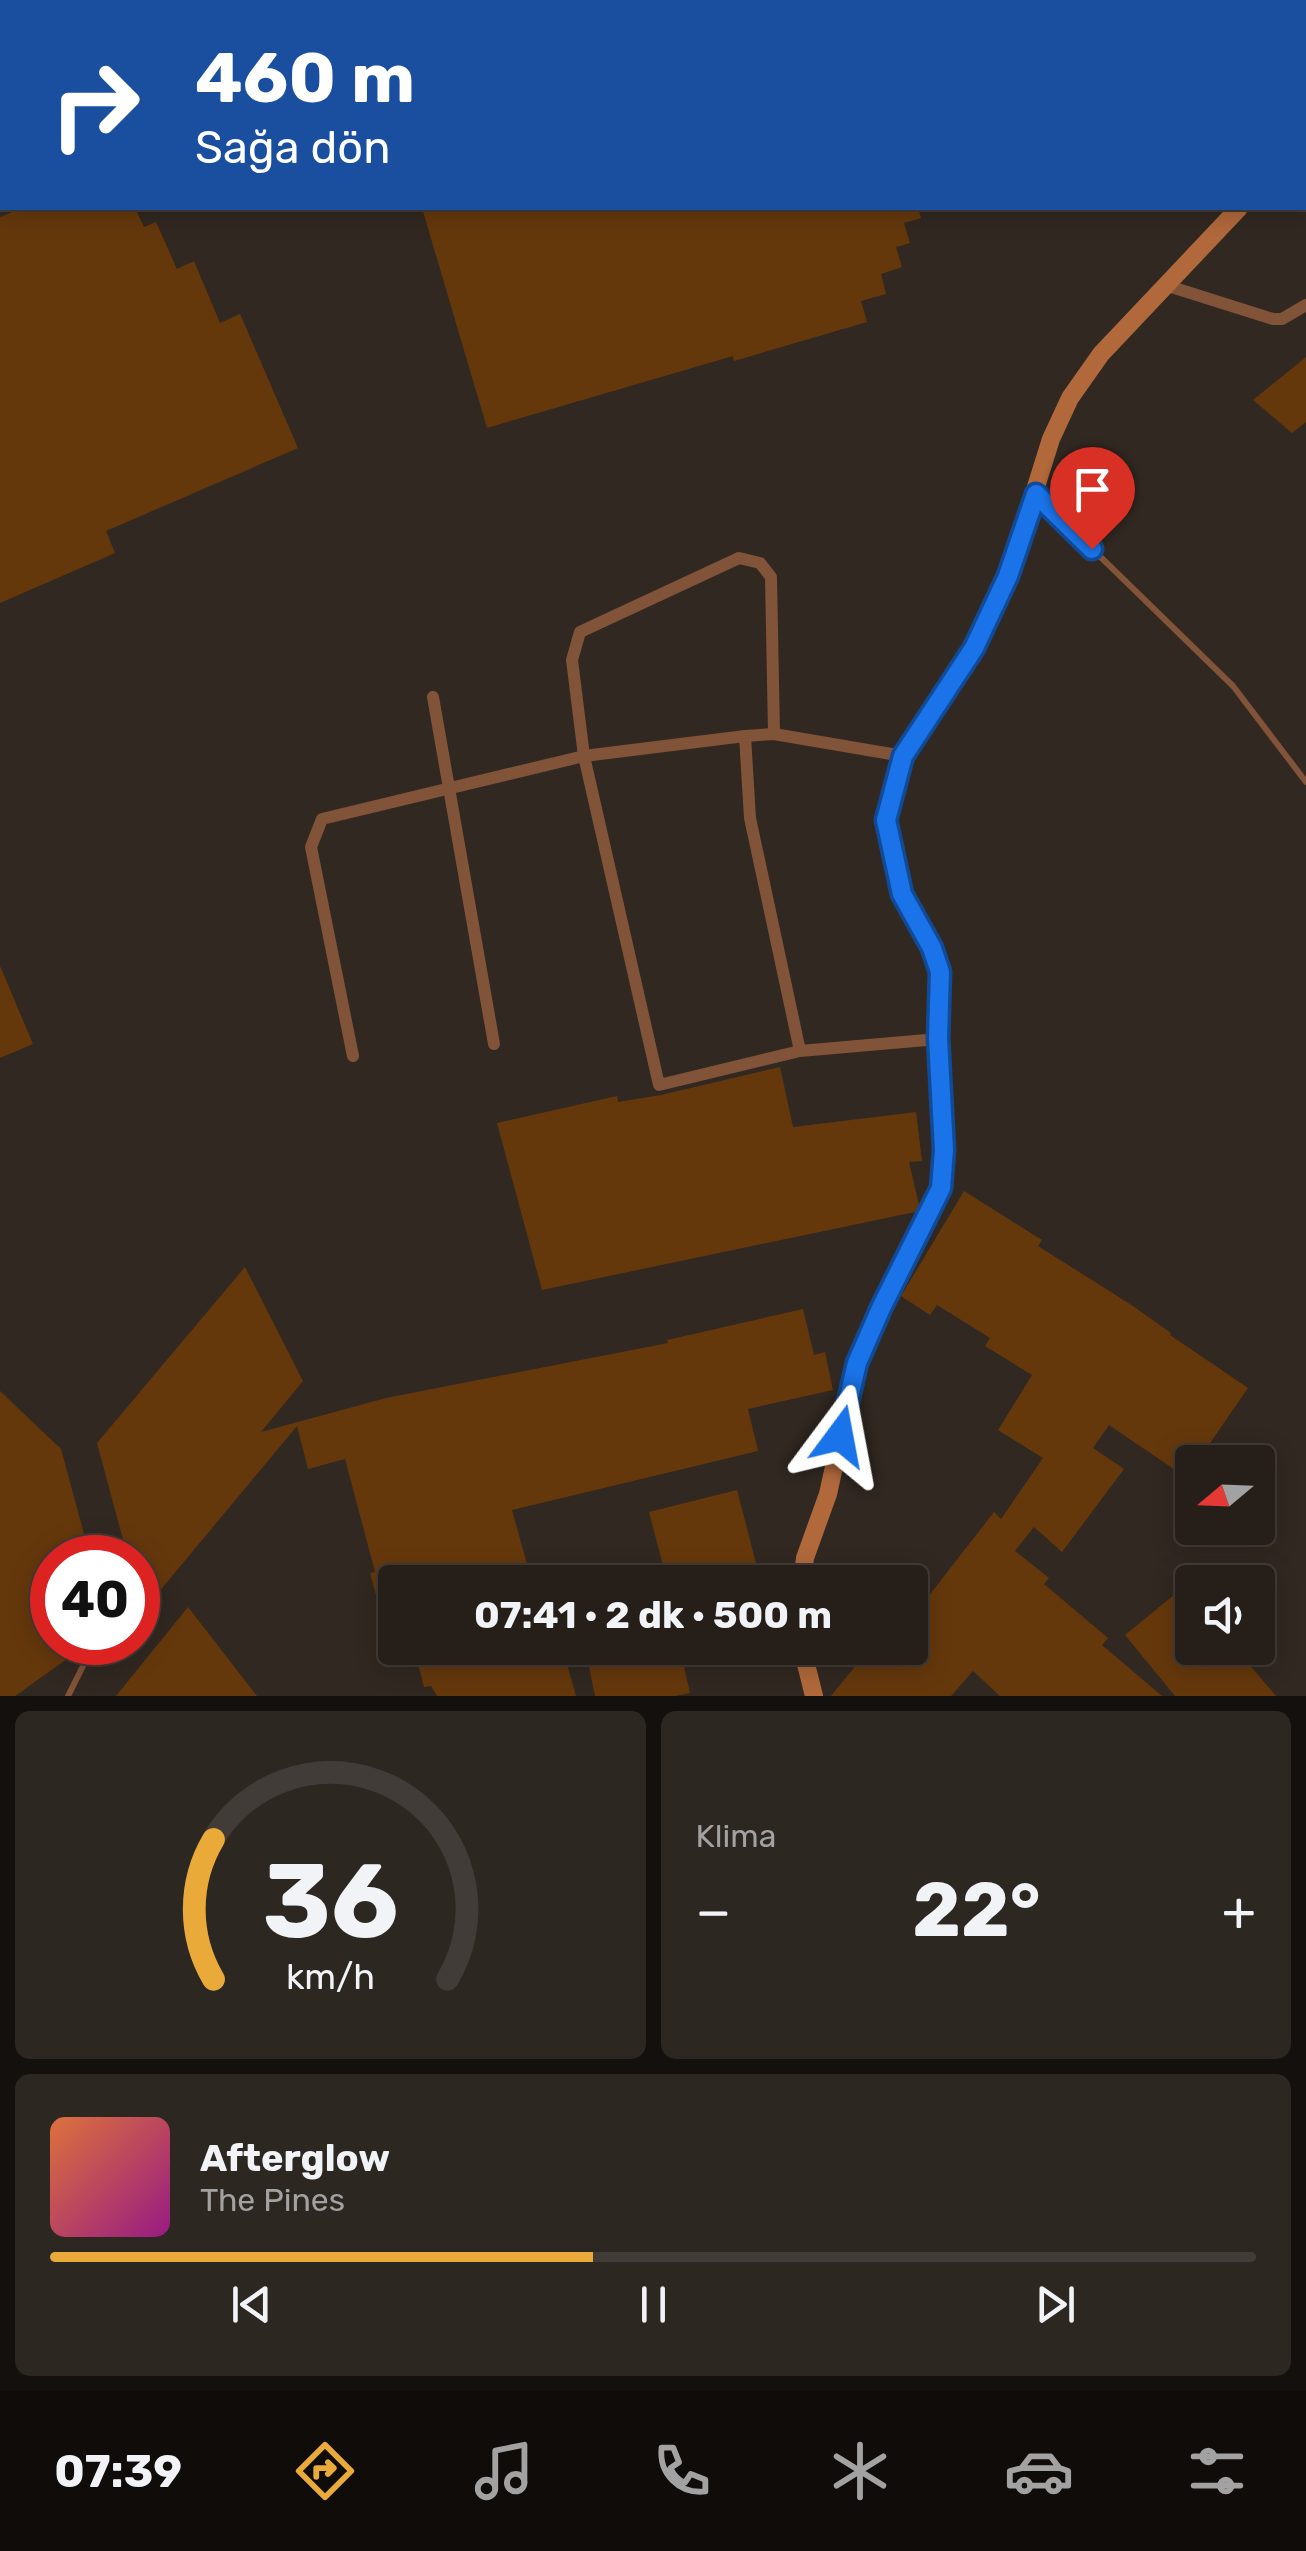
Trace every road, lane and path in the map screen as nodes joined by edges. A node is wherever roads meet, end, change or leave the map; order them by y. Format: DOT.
graph roads {
  1 [pos="1237,210"];
  2 [pos="1165,285"];
  3 [pos="1306,306"];
  4 [pos="1036,494"];
  5 [pos="433,697"];
  6 [pos="774,734"];
  7 [pos="745,736"];
  8 [pos="584,756"];
  9 [pos="903,756"];
  10 [pos="1306,782"];
  11 [pos="449,788"];
  12 [pos="938,1038"];
  13 [pos="494,1044"];
  14 [pos="800,1051"];
  15 [pos="352,1056"];
  16 [pos="804,1565"];
  17 [pos="84,1665"];
  18 [pos="806,1665"];
  19 [pos="68,1696"];
  20 [pos="814,1696"];
  1 -- 2 [label="street"];
  2 -- 3 [label="street"];
  2 -- 4 [label="street"];
  4 -- 9 [label="street"];
  4 -- 10 [label="lane"];
  5 -- 11 [label="street"];
  6 -- 7 [label="street"];
  6 -- 8 [label="street"];
  6 -- 9 [label="street"];
  7 -- 8 [label="street"];
  7 -- 14 [label="street"];
  8 -- 11 [label="street"];
  8 -- 14 [label="street"];
  9 -- 12 [label="street"];
  11 -- 13 [label="street"];
  11 -- 15 [label="street"];
  12 -- 14 [label="street"];
  12 -- 16 [label="street"];
  17 -- 19 [label="lane"];
  18 -- 20 [label="street"];
}
